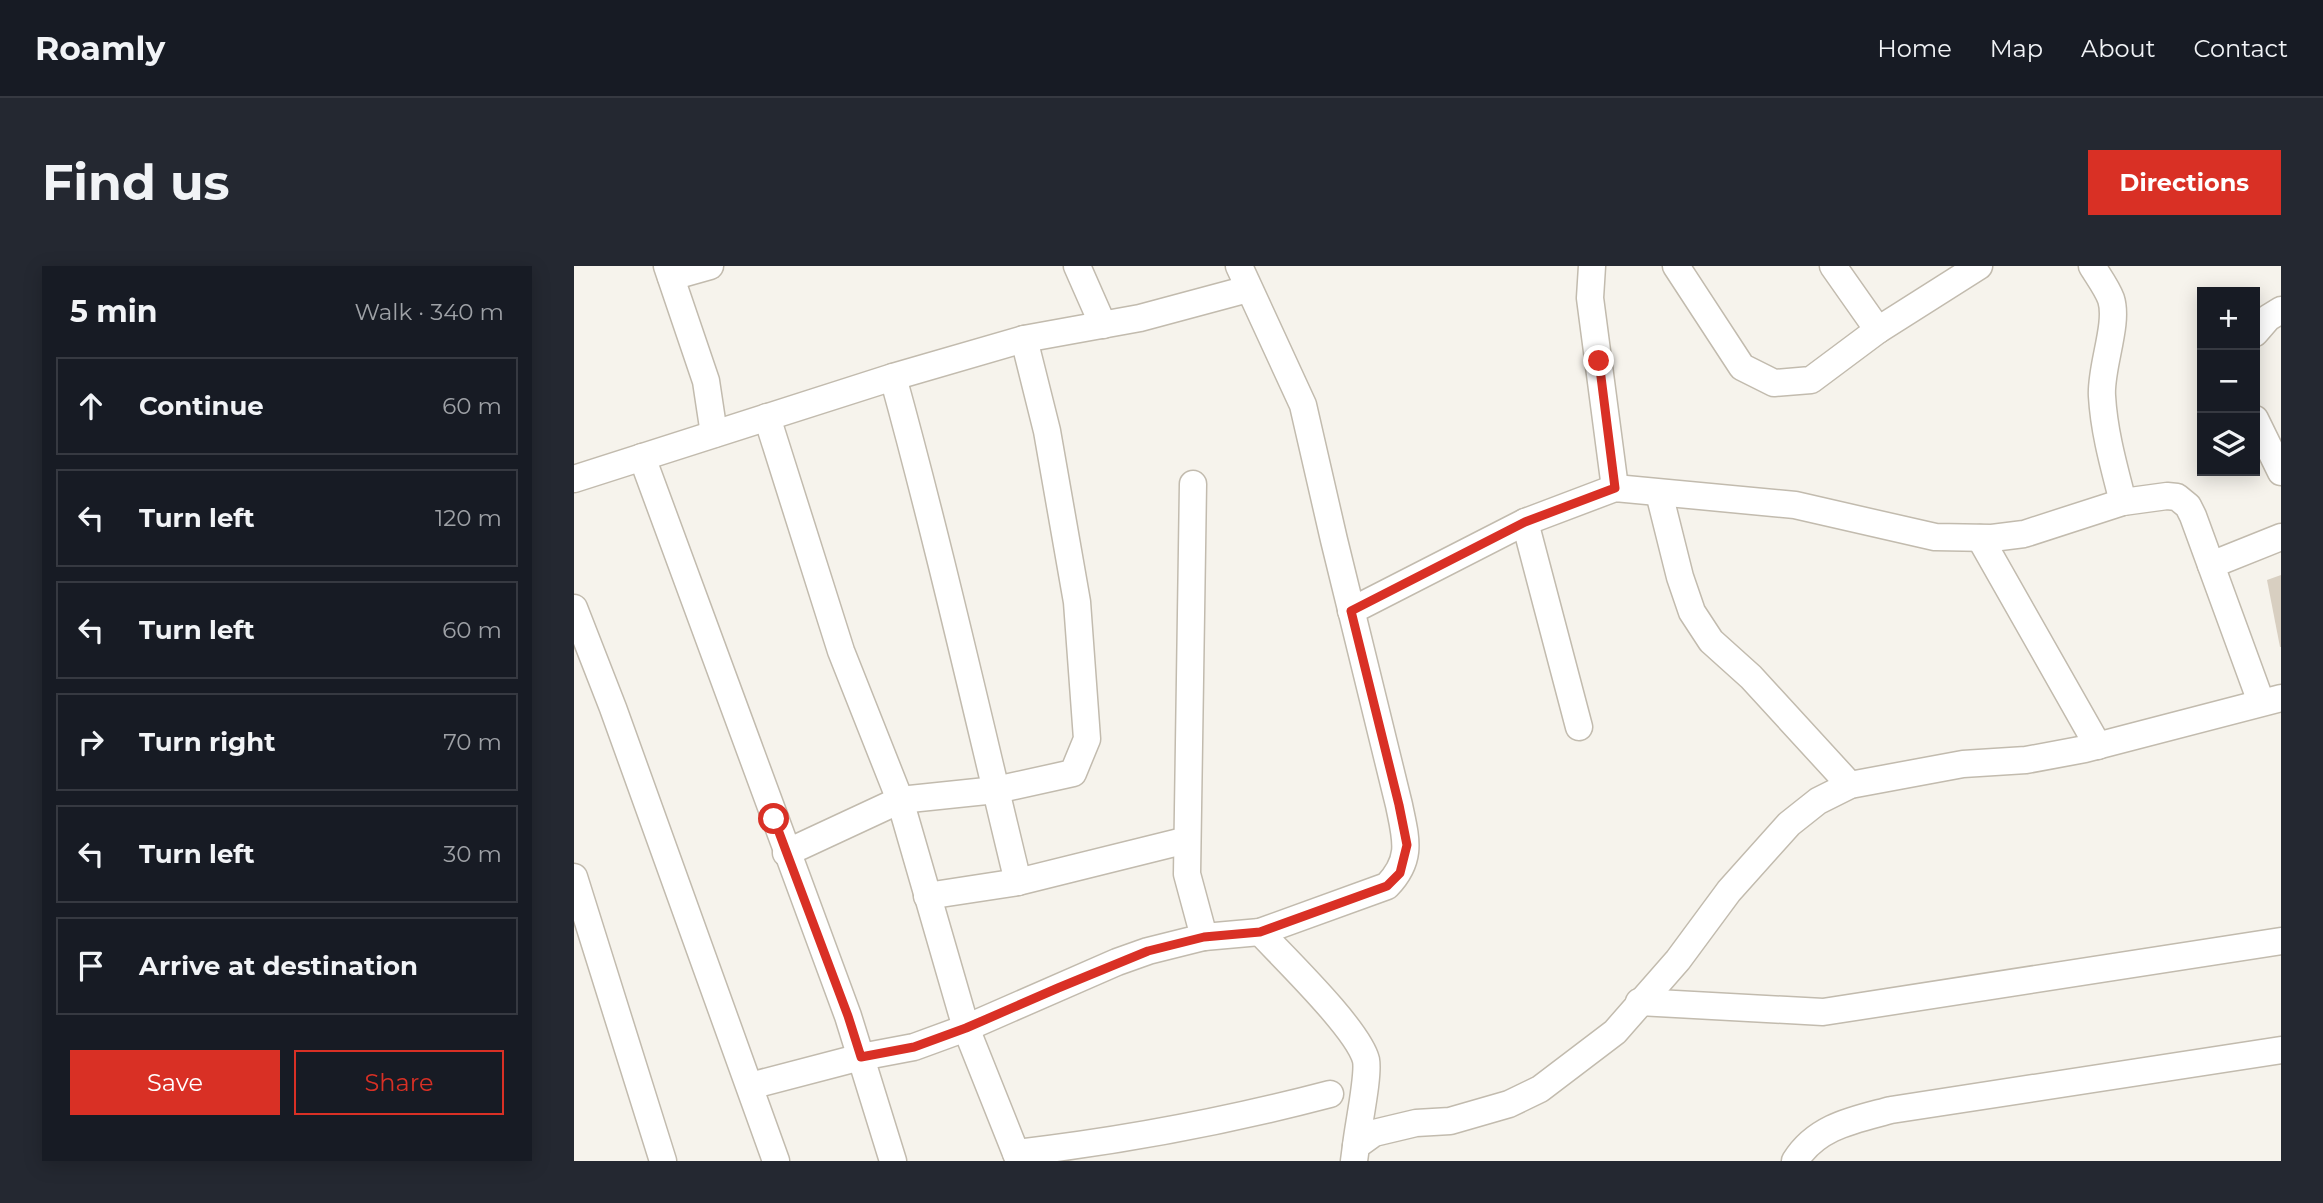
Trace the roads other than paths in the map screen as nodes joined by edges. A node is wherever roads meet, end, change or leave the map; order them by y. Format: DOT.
graph roads {
  1 [pos="710,266"];
  2 [pos="1077,266"];
  3 [pos="1591,266"];
  4 [pos="1676,266"];
  5 [pos="1833,266"];
  6 [pos="1979,266"];
  7 [pos="2092,266"];
  8 [pos="669,272"];
  9 [pos="1244,278"];
  10 [pos="2281,310"];
  11 [pos="1103,325"];
  12 [pos="2260,327"];
  13 [pos="1878,330"];
  14 [pos="1024,339"];
  15 [pos="893,377"];
  16 [pos="768,417"];
  17 [pos="2260,429"];
  18 [pos="714,434"];
  19 [pos="642,457"];
  20 [pos="2281,472"];
  21 [pos="574,479"];
  22 [pos="1192,484"];
  23 [pos="1615,488"];
  24 [pos="1659,493"];
  25 [pos="2123,502"];
  26 [pos="1525,522"];
  27 [pos="2281,537"];
  28 [pos="1980,538"];
  29 [pos="2211,565"];
  30 [pos="574,608"];
  31 [pos="1351,611"];
  32 [pos="2271,700"];
  33 [pos="1579,727"];
  34 [pos="2098,746"];
  35 [pos="1850,785"];
  36 [pos="996,790"];
  37 [pos="900,800"];
  38 [pos="1187,840"];
  39 [pos="786,853"];
  40 [pos="574,877"];
  41 [pos="1018,881"];
  42 [pos="927,896"];
  43 [pos="1260,932"];
  44 [pos="1204,937"];
  45 [pos="2281,941"];
  46 [pos="583,944"];
  47 [pos="1639,1002"];
  48 [pos="966,1028"];
  49 [pos="2281,1050"];
  50 [pos="861,1057"];
  51 [pos="750,1086"];
  52 [pos="1330,1094"];
  53 [pos="1355,1153"];
  54 [pos="1017,1157"];
  55 [pos="663,1161"];
  56 [pos="776,1161"];
  57 [pos="893,1161"];
  58 [pos="1795,1161"];
  1 -- 8 [label="street"];
  2 -- 11 [label="street"];
  3 -- 23 [label="street"];
  4 -- 13 [label="street"];
  5 -- 13 [label="street"];
  6 -- 13 [label="street"];
  7 -- 25 [label="street"];
  8 -- 18 [label="street"];
  9 -- 11 [label="street"];
  9 -- 31 [label="street"];
  10 -- 12 [label="street"];
  11 -- 14 [label="street"];
  14 -- 15 [label="street"];
  14 -- 36 [label="street"];
  15 -- 16 [label="street"];
  15 -- 36 [label="street"];
  16 -- 18 [label="street"];
  16 -- 37 [label="street"];
  17 -- 20 [label="street"];
  18 -- 19 [label="street"];
  19 -- 21 [label="street"];
  19 -- 39 [label="street"];
  22 -- 38 [label="street"];
  23 -- 24 [label="street"];
  23 -- 26 [label="street"];
  24 -- 28 [label="street"];
  24 -- 35 [label="street"];
  25 -- 28 [label="street"];
  25 -- 29 [label="street"];
  26 -- 31 [label="street"];
  26 -- 33 [label="street"];
  27 -- 29 [label="street"];
  28 -- 34 [label="street"];
  29 -- 32 [label="street"];
  30 -- 51 [label="street"];
  31 -- 43 [label="street"];
  32 -- 34 [label="street"];
  34 -- 35 [label="street"];
  35 -- 47 [label="street"];
  36 -- 37 [label="street"];
  36 -- 41 [label="street"];
  37 -- 39 [label="street"];
  37 -- 42 [label="street"];
  38 -- 41 [label="street"];
  38 -- 44 [label="street"];
  39 -- 50 [label="street"];
  40 -- 46 [label="street"];
  41 -- 42 [label="street"];
  42 -- 48 [label="street"];
  43 -- 44 [label="street"];
  43 -- 53 [label="street"];
  44 -- 48 [label="street"];
  45 -- 47 [label="street"];
  46 -- 55 [label="street"];
  47 -- 53 [label="street"];
  48 -- 50 [label="street"];
  48 -- 54 [label="street"];
  49 -- 58 [label="street"];
  50 -- 51 [label="street"];
  50 -- 57 [label="street"];
  51 -- 56 [label="street"];
  52 -- 54 [label="street"];
}
